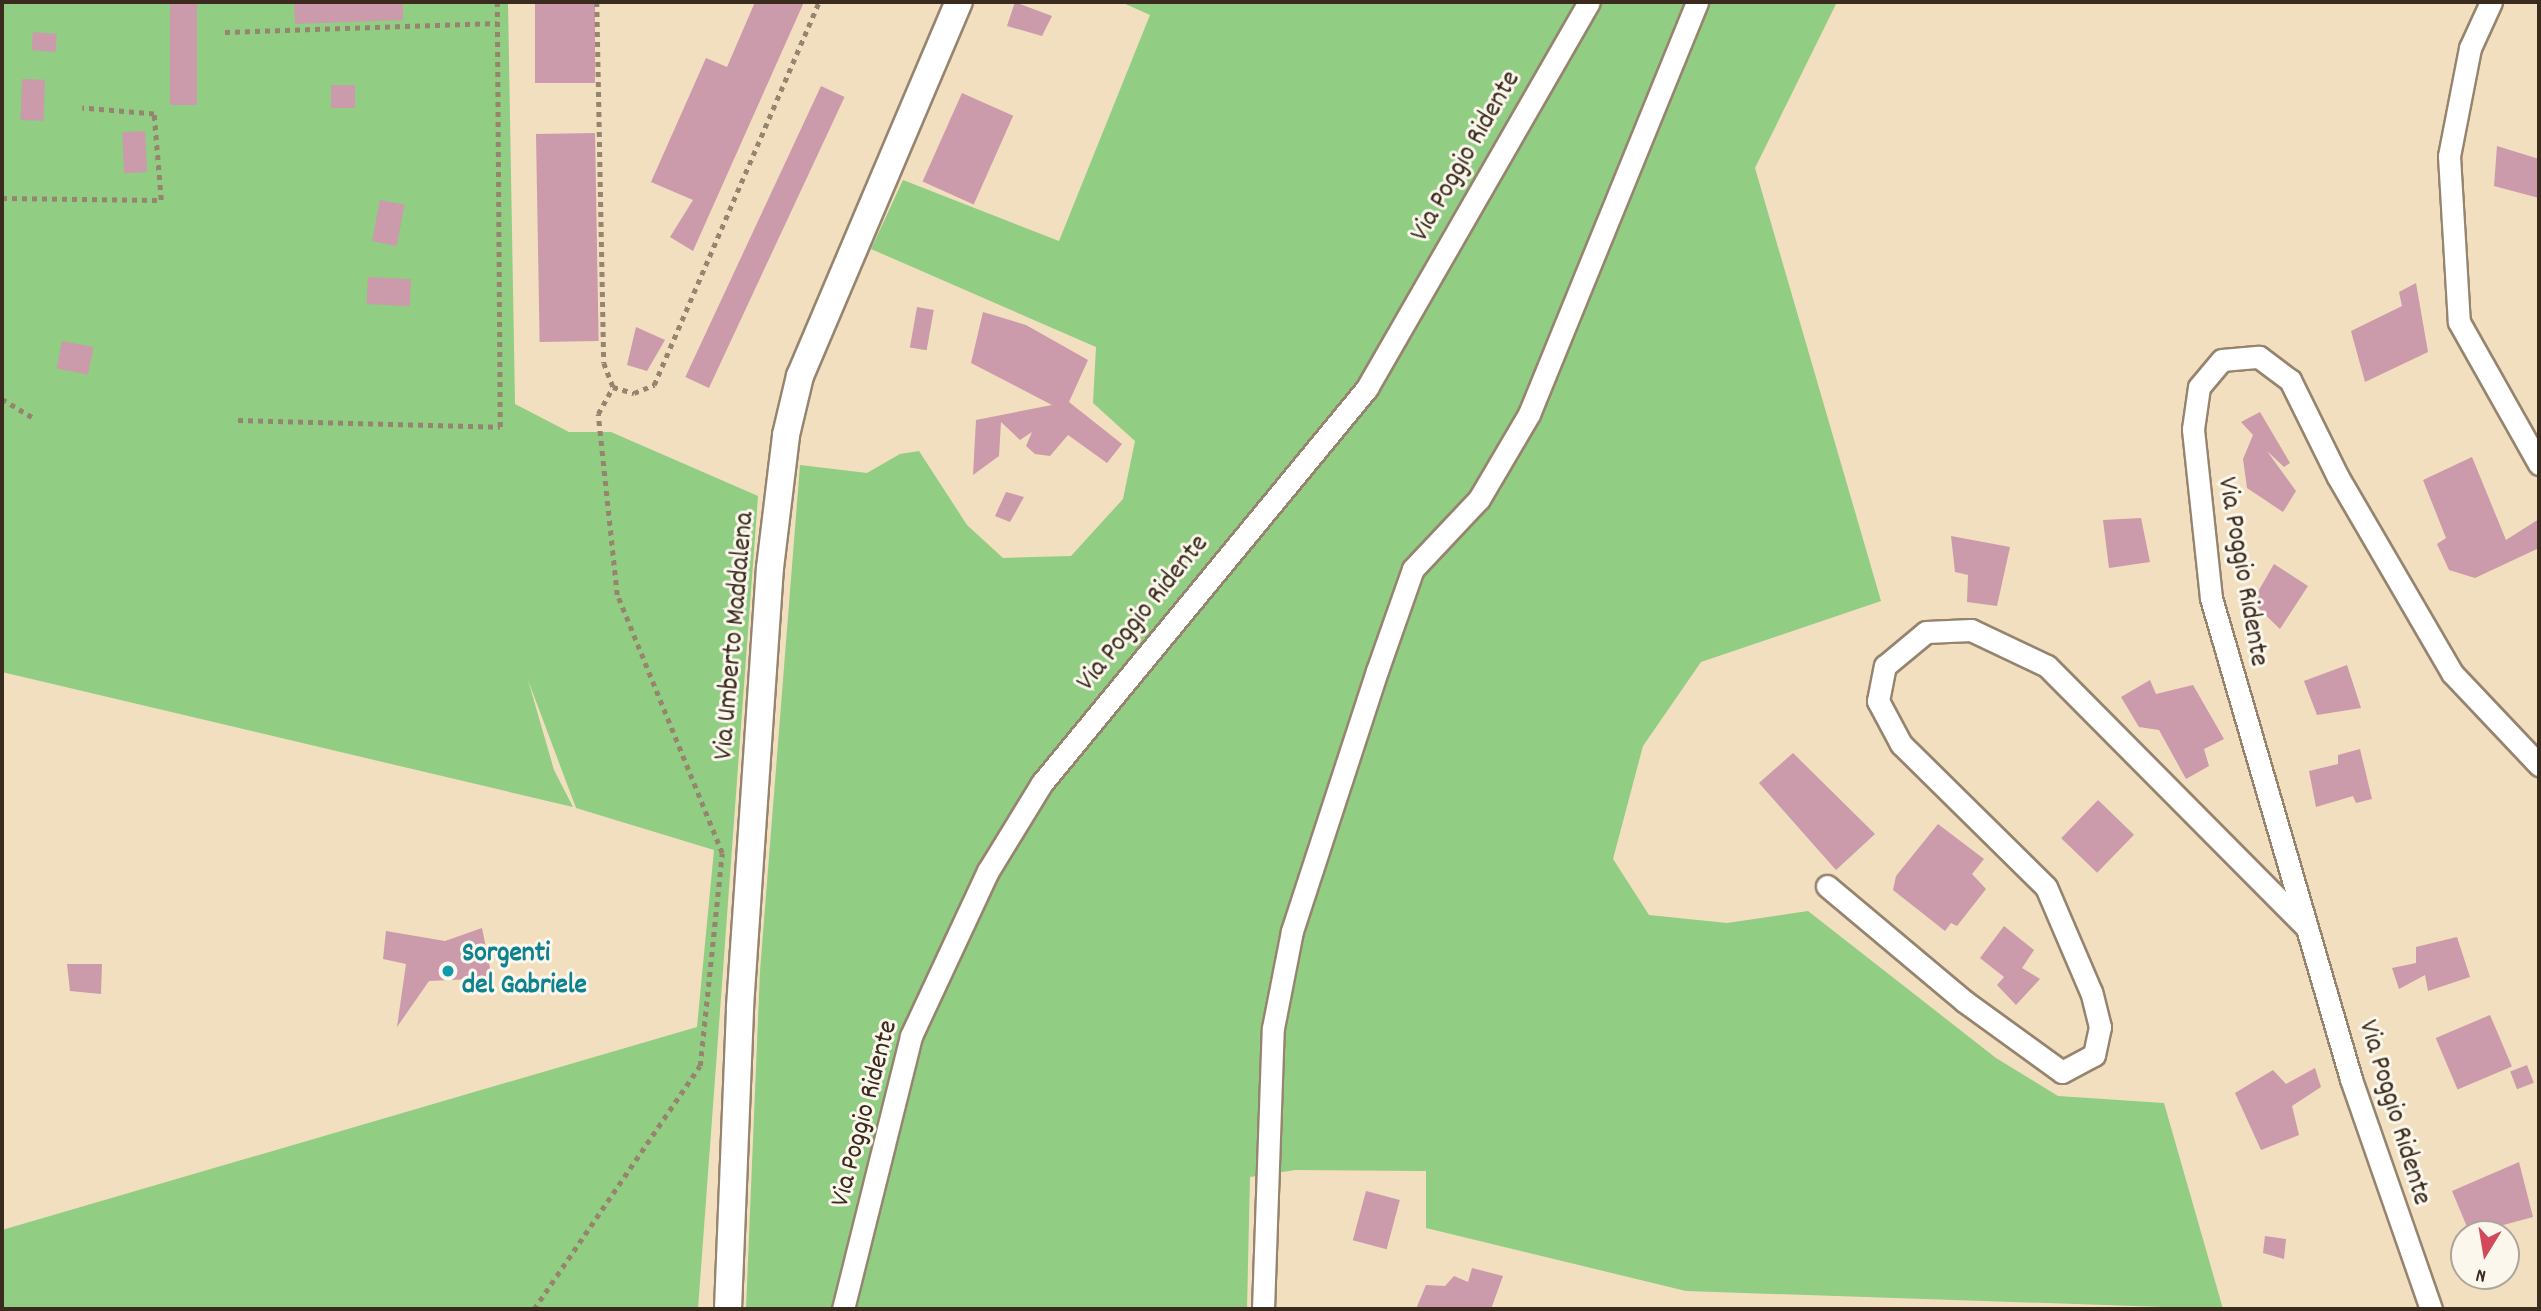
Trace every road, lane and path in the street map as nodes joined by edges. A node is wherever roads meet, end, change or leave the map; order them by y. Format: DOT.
graph roads {
  1 [pos="497,2"];
  2 [pos="597,2"];
  3 [pos="819,2"];
  4 [pos="958,2"];
  5 [pos="1589,2"];
  6 [pos="1697,2"];
  7 [pos="2491,2"];
  8 [pos="498,23"];
  9 [pos="225,32"];
  10 [pos="82,108"];
  11 [pos="2,198"];
  12 [pos="613,387"];
  13 [pos="2,399"];
  14 [pos="32,417"];
  15 [pos="238,420"];
  16 [pos="2539,464"];
  17 [pos="2539,765"];
  18 [pos="1827,886"];
  19 [pos="2310,931"];
  20 [pos="534,1309"];
  21 [pos="728,1309"];
  22 [pos="844,1309"];
  23 [pos="1263,1309"];
  24 [pos="2431,1309"];
  1 -- 8 [label="path"];
  2 -- 12 [label="path"];
  3 -- 12 [label="path"];
  4 -- 21 [label="street, Via Umberto Maddalena"];
  5 -- 22 [label="street, Via Poggio Ridente"];
  6 -- 23 [label="street"];
  7 -- 16 [label="street"];
  8 -- 9 [label="path"];
  8 -- 15 [label="path"];
  10 -- 11 [label="path"];
  12 -- 20 [label="path"];
  13 -- 14 [label="path"];
  17 -- 19 [label="street, Via Poggio Ridente"];
  18 -- 19 [label="street"];
  19 -- 24 [label="street, Via Poggio Ridente"];
}
